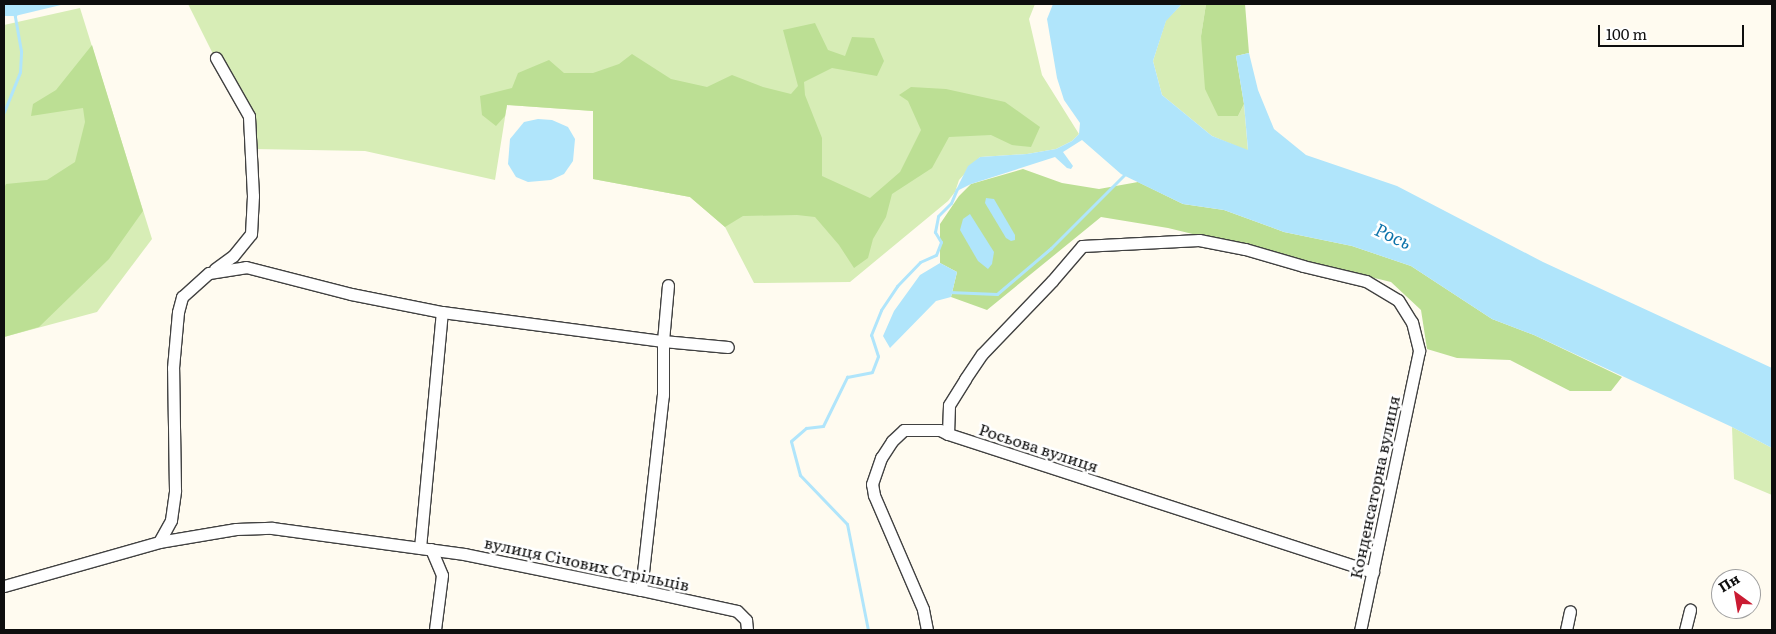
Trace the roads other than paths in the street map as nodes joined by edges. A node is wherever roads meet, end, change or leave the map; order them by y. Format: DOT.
graph roads {
  1 [pos="216,58"];
  2 [pos="209,273"];
  3 [pos="668,285"];
  4 [pos="442,312"];
  5 [pos="663,341"];
  6 [pos="728,347"];
  7 [pos="948,434"];
  8 [pos="159,542"];
  9 [pos="425,549"];
  10 [pos="1374,572"];
  11 [pos="4,586"];
  12 [pos="641,590"];
  13 [pos="1690,610"];
  14 [pos="1570,611"];
  15 [pos="435,630"];
  16 [pos="747,630"];
  17 [pos="927,630"];
  18 [pos="1360,630"];
  19 [pos="1566,630"];
  20 [pos="1685,630"];
  1 -- 2 [label="street"];
  2 -- 4 [label="street"];
  2 -- 8 [label="street"];
  3 -- 5 [label="street"];
  4 -- 5 [label="street"];
  4 -- 9 [label="street"];
  5 -- 6 [label="street"];
  5 -- 12 [label="street"];
  7 -- 10 [label="street, Росьова вулиця"];
  7 -- 10 [label="street, Конденсаторна вулиця"];
  7 -- 17 [label="street, Росьова вулиця"];
  8 -- 9 [label="street, вулиця Січових Стрільців"];
  8 -- 11 [label="street, вулиця Січових Стрільців"];
  9 -- 12 [label="street, вулиця Січових Стрільців"];
  9 -- 15 [label="street"];
  10 -- 18 [label="street, Конденсаторна вулиця"];
  12 -- 16 [label="street, вулиця Січових Стрільців"];
  13 -- 20 [label="street"];
  14 -- 19 [label="street"];
}
